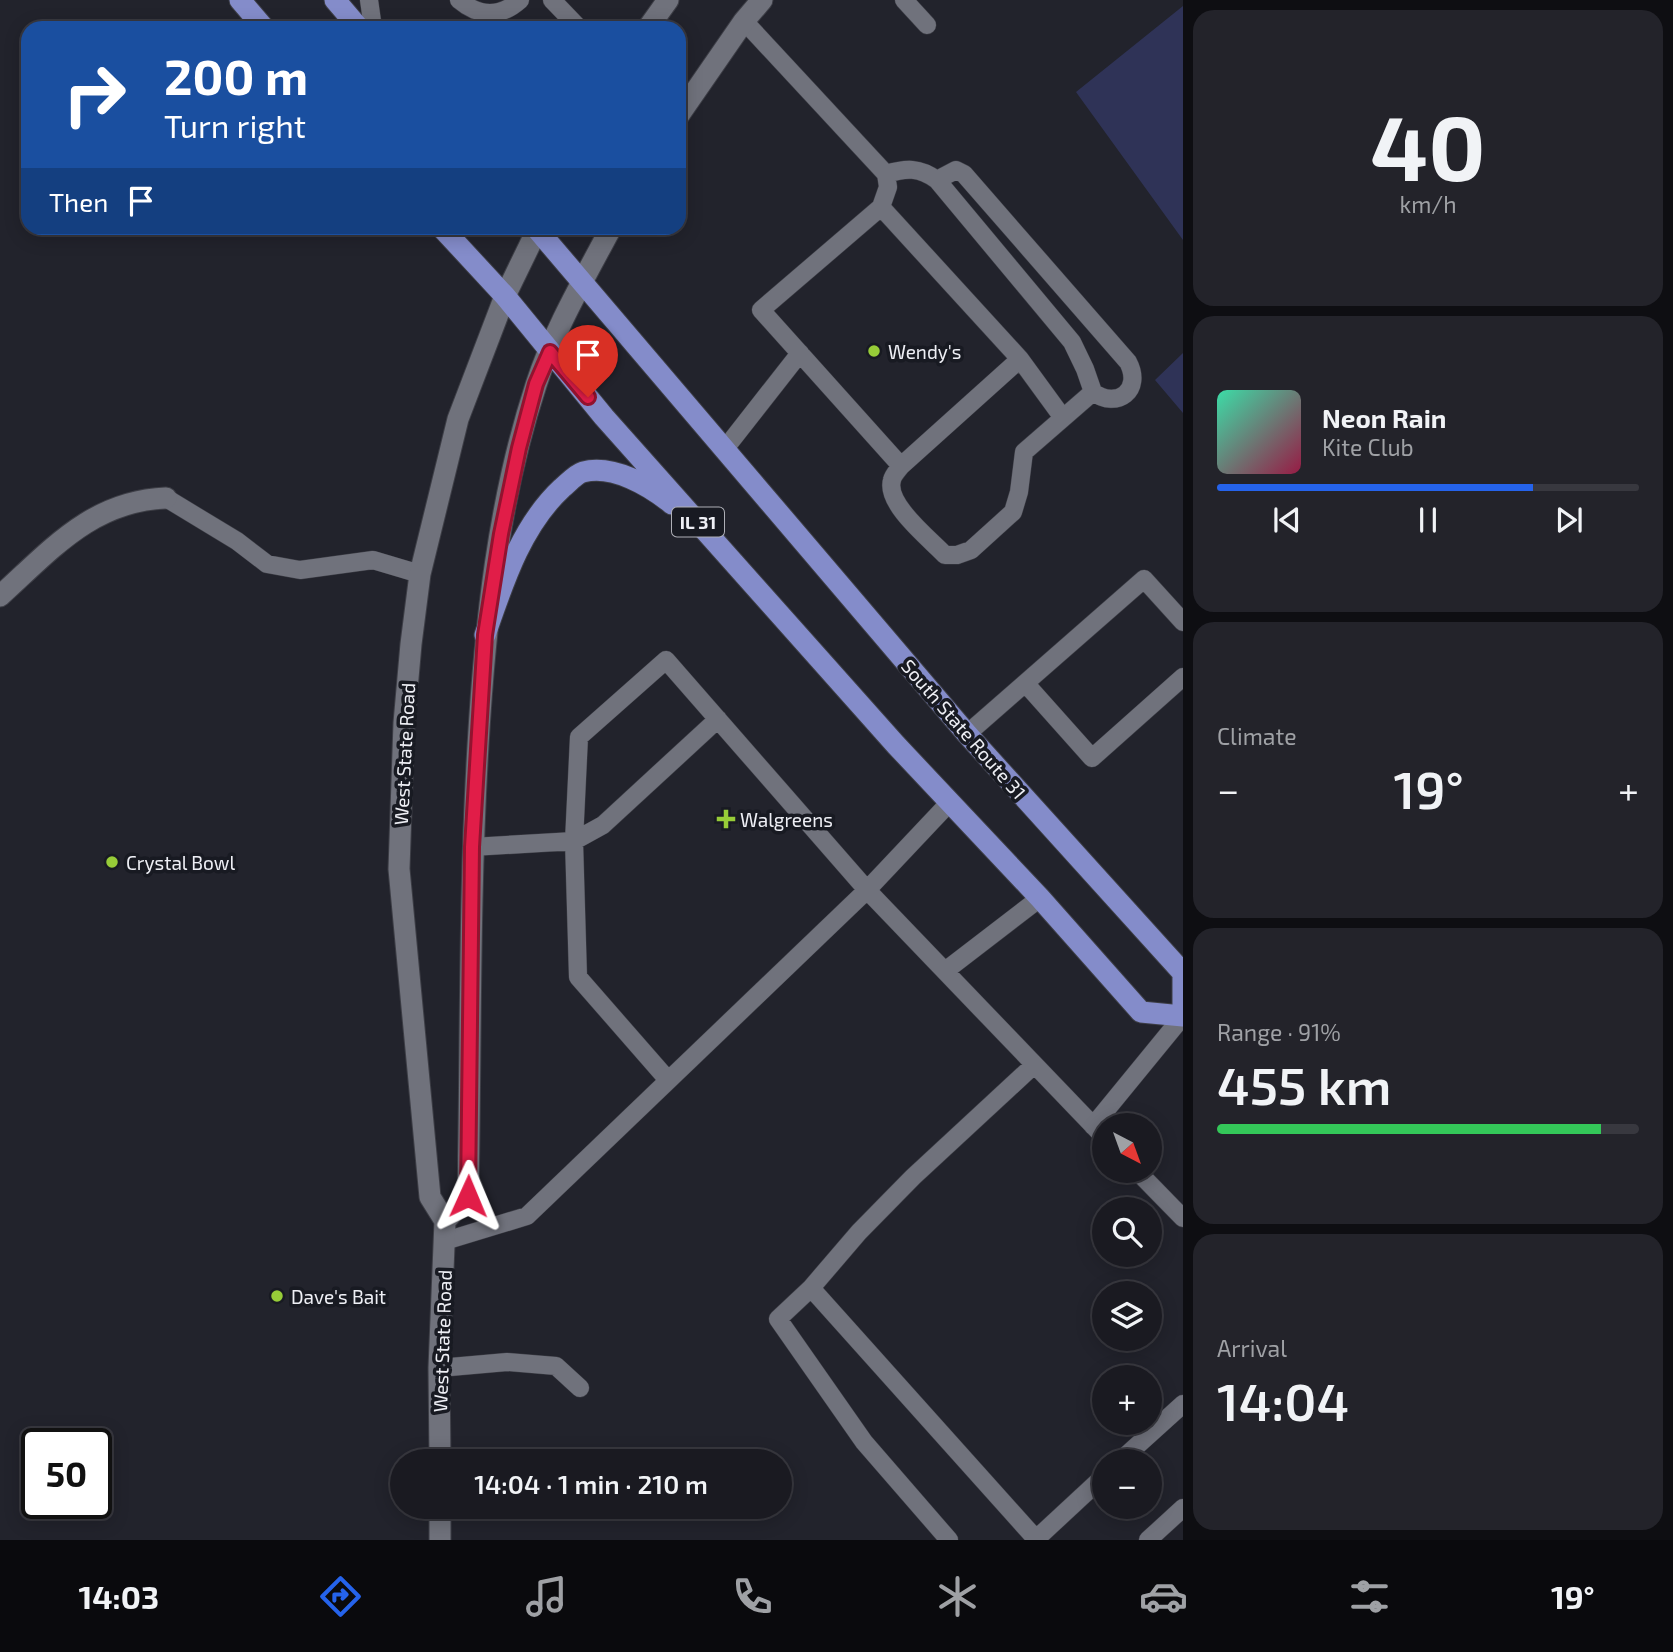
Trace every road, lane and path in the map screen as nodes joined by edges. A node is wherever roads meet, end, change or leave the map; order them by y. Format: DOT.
graph roads {
  1 [pos="240,0"];
  2 [pos="335,0"];
  3 [pos="369,0"];
  4 [pos="458,0"];
  5 [pos="520,0"];
  6 [pos="552,0"];
  7 [pos="668,0"];
  8 [pos="762,0"];
  9 [pos="904,0"];
  10 [pos="258,21"];
  11 [pos="353,21"];
  12 [pos="372,21"];
  13 [pos="572,21"];
  14 [pos="654,21"];
  15 [pos="744,21"];
  16 [pos="928,25"];
  17 [pos="686,105"];
  18 [pos="886,174"];
  19 [pos="937,180"];
  20 [pos="881,207"];
  21 [pos="448,235"];
  22 [pos="534,235"];
  23 [pos="543,235"];
  24 [pos="607,235"];
  25 [pos="582,282"];
  26 [pos="505,296"];
  27 [pos="550,352"];
  28 [pos="800,353"];
  29 [pos="1020,359"];
  30 [pos="1093,392"];
  31 [pos="1063,418"];
  32 [pos="724,450"];
  33 [pos="901,466"];
  34 [pos="166,498"];
  35 [pos="703,527"];
  36 [pos="420,575"];
  37 [pos="0,596"];
  38 [pos="1183,622"];
  39 [pos="485,635"];
  40 [pos="1183,677"];
  41 [pos="1026,684"];
  42 [pos="718,719"];
  43 [pos="967,734"];
  44 [pos="950,802"];
  45 [pos="574,841"];
  46 [pos="472,847"];
  47 [pos="867,890"];
  48 [pos="1040,898"];
  49 [pos="945,971"];
  50 [pos="1183,1015"];
  51 [pos="1034,1065"];
  52 [pos="668,1080"];
  53 [pos="1112,1113"];
  54 [pos="1092,1124"];
  55 [pos="1149,1183"];
  56 [pos="1183,1218"];
  57 [pos="445,1231"];
  58 [pos="811,1288"];
  59 [pos="439,1368"];
  60 [pos="580,1388"];
  61 [pos="1183,1404"];
  62 [pos="440,1449"];
  63 [pos="1133,1449"];
  64 [pos="1092,1487"];
  65 [pos="1183,1508"];
  66 [pos="440,1519"];
  67 [pos="440,1540"];
  68 [pos="949,1540"];
  69 [pos="1035,1540"];
  70 [pos="1148,1540"];
  1 -- 10 [label="main road"];
  2 -- 11 [label="main road"];
  3 -- 12 [label="lane"];
  4 -- 5 [label="lane"];
  6 -- 13 [label="lane"];
  7 -- 14 [label="main road"];
  8 -- 15 [label="main road"];
  9 -- 16 [label="lane"];
  15 -- 17 [label="main road"];
  15 -- 18 [label="lane"];
  18 -- 19 [label="lane"];
  18 -- 20 [label="lane"];
  19 -- 30 [label="lane"];
  19 -- 30 [label="lane"];
  20 -- 28 [label="lane"];
  20 -- 29 [label="lane"];
  21 -- 26 [label="main road, IL 31"];
  22 -- 26 [label="main road, West State Road"];
  23 -- 25 [label="main road, South State Route 31"];
  24 -- 25 [label="main road"];
  25 -- 27 [label="main road"];
  25 -- 32 [label="main road, South State Route 31"];
  26 -- 27 [label="main road, IL 31"];
  26 -- 36 [label="main road, West State Road"];
  27 -- 35 [label="main road, IL 31"];
  27 -- 39 [label="main road"];
  28 -- 32 [label="lane"];
  28 -- 33 [label="lane"];
  29 -- 31 [label="lane"];
  29 -- 33 [label="lane"];
  30 -- 31 [label="lane"];
  31 -- 33 [label="lane"];
  32 -- 43 [label="main road, South State Route 31"];
  34 -- 36 [label="lane"];
  34 -- 37 [label="main road"];
  35 -- 39 [label="main road"];
  35 -- 44 [label="main road, IL 31"];
  36 -- 57 [label="main road, West State Road"];
  38 -- 41 [label="lane"];
  39 -- 46 [label="main road"];
  40 -- 41 [label="lane"];
  41 -- 43 [label="lane"];
  42 -- 45 [label="lane"];
  42 -- 45 [label="lane"];
  42 -- 47 [label="lane"];
  43 -- 50 [label="main road, South State Route 31"];
  44 -- 47 [label="lane"];
  44 -- 48 [label="main road, IL 31"];
  45 -- 46 [label="lane"];
  45 -- 52 [label="lane"];
  46 -- 57 [label="main road"];
  47 -- 49 [label="lane"];
  47 -- 52 [label="lane"];
  48 -- 49 [label="lane"];
  48 -- 50 [label="main road, IL 31"];
  49 -- 51 [label="lane"];
  50 -- 53 [label="lane"];
  51 -- 54 [label="lane"];
  51 -- 58 [label="lane"];
  52 -- 57 [label="lane"];
  55 -- 56 [label="lane"];
  57 -- 59 [label="main road, West State Road"];
  58 -- 68 [label="lane"];
  58 -- 69 [label="lane"];
  59 -- 60 [label="lane"];
  59 -- 62 [label="main road, West State Road"];
  61 -- 63 [label="lane"];
  64 -- 69 [label="lane"];
  65 -- 70 [label="lane"];
  66 -- 67 [label="main road"];
}
